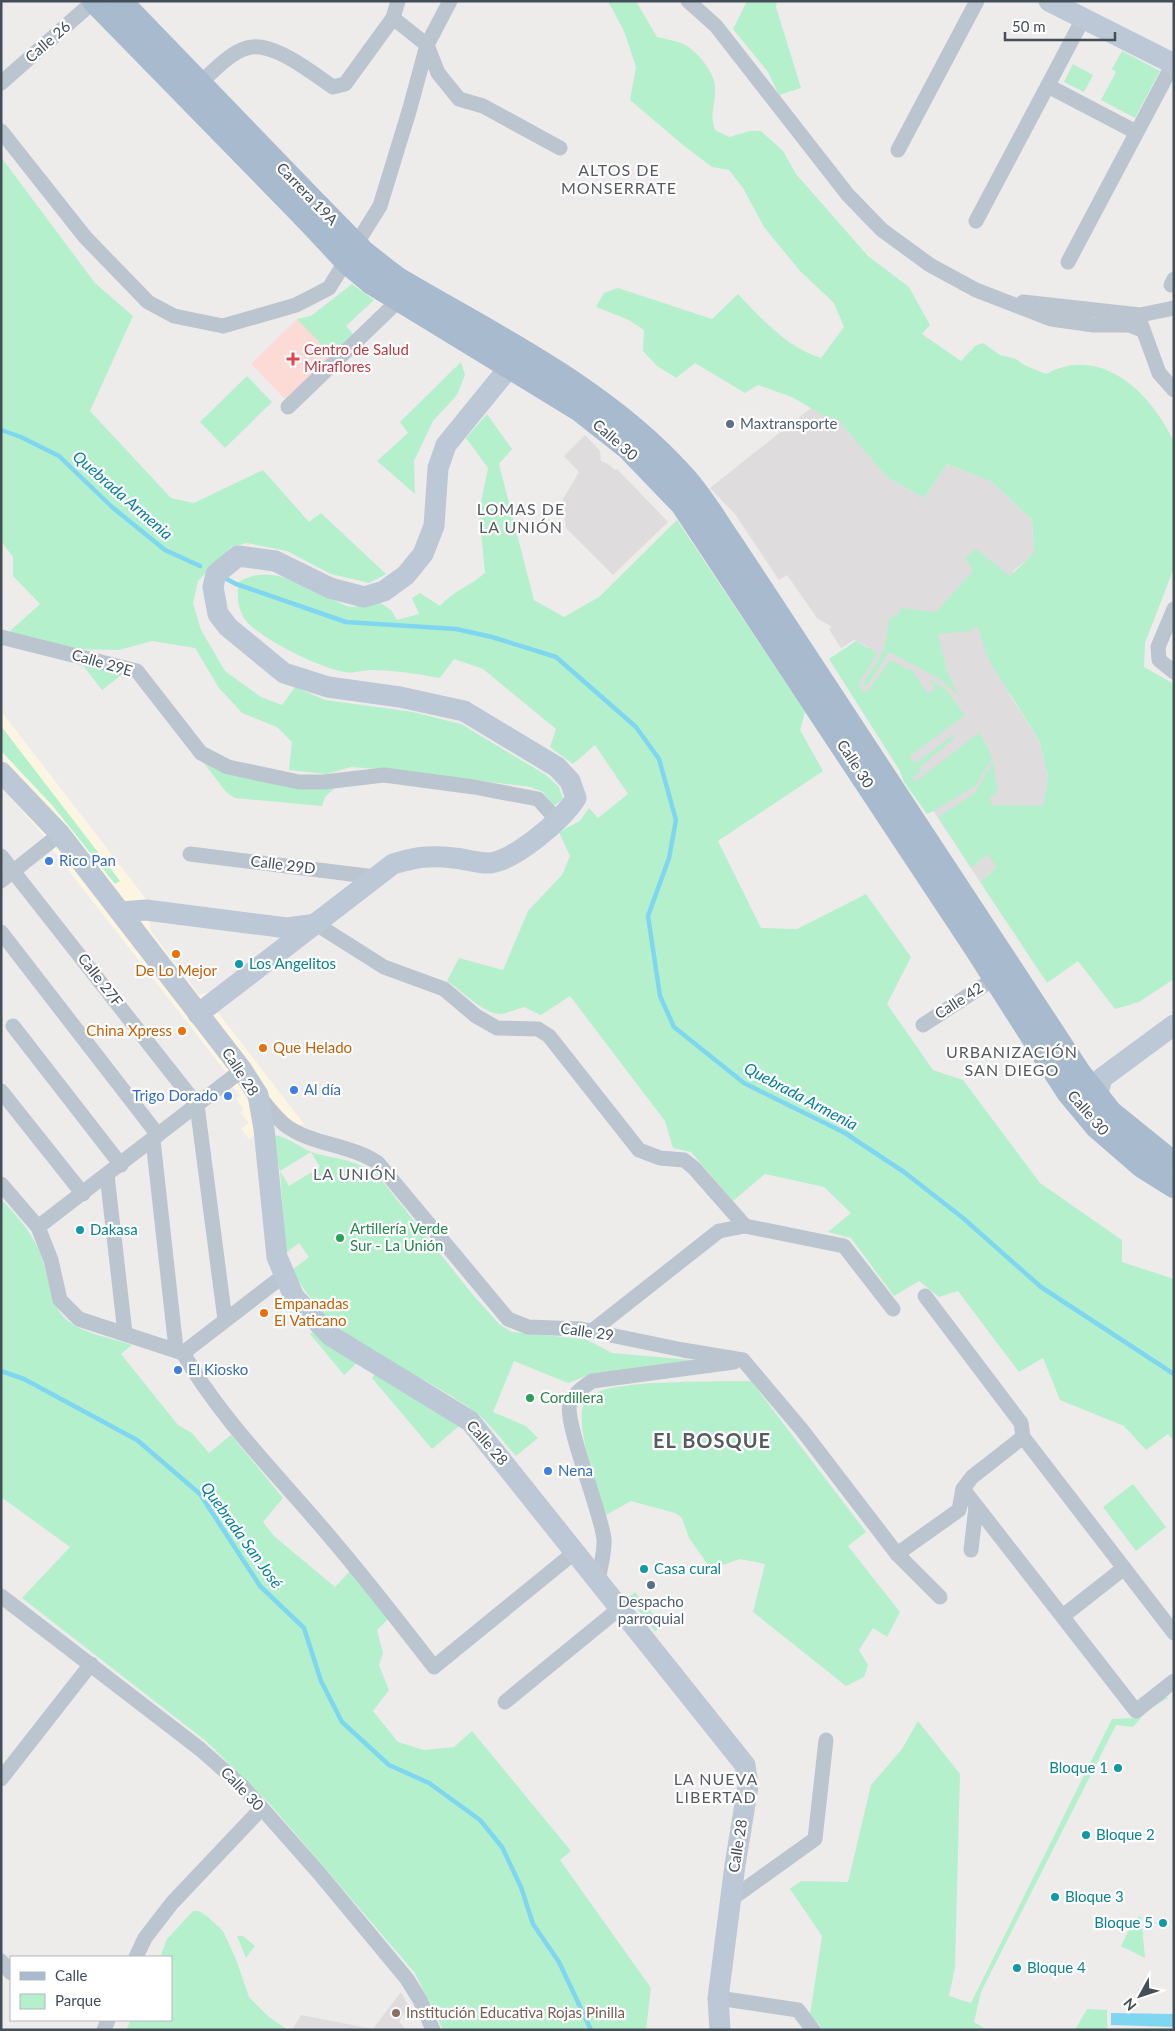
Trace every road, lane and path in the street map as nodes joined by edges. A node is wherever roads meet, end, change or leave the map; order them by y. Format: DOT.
graph roads {
  1 [pos="94,1"];
  2 [pos="120,1"];
  3 [pos="398,1"];
  4 [pos="450,1"];
  5 [pos="688,1"];
  6 [pos="977,1"];
  7 [pos="1049,1"];
  8 [pos="393,18"];
  9 [pos="1083,19"];
  10 [pos="427,44"];
  11 [pos="1173,64"];
  12 [pos="201,82"];
  13 [pos="1,83"];
  14 [pos="1048,86"];
  15 [pos="1,131"];
  16 [pos="1136,132"];
  17 [pos="560,148"];
  18 [pos="898,150"];
  19 [pos="312,212"];
  20 [pos="976,220"];
  21 [pos="1068,262"];
  22 [pos="377,275"];
  23 [pos="1002,300"];
  24 [pos="398,301"];
  25 [pos="1174,308"];
  26 [pos="1140,315"];
  27 [pos="1142,330"];
  28 [pos="516,359"];
  29 [pos="1174,390"];
  30 [pos="288,407"];
  31 [pos="1174,609"];
  32 [pos="1,637"];
  33 [pos="1174,672"];
  34 [pos="1,772"];
  35 [pos="557,820"];
  36 [pos="60,834"];
  37 [pos="190,854"];
  38 [pos="1,856"];
  39 [pos="14,871"];
  40 [pos="375,877"];
  41 [pos="1,881"];
  42 [pos="121,912"];
  43 [pos="316,924"];
  44 [pos="1,932"];
  45 [pos="995,978"];
  46 [pos="198,1014"];
  47 [pos="8,1025"];
  48 [pos="923,1025"];
  49 [pos="1174,1025"];
  50 [pos="242,1070"];
  51 [pos="1094,1083"];
  52 [pos="1,1091"];
  53 [pos="258,1095"];
  54 [pos="197,1105"];
  55 [pos="285,1125"];
  56 [pos="264,1129"];
  57 [pos="155,1138"];
  58 [pos="1174,1164"];
  59 [pos="121,1165"];
  60 [pos="107,1175"];
  61 [pos="1,1184"];
  62 [pos="1174,1186"];
  63 [pos="82,1194"];
  64 [pos="745,1226"];
  65 [pos="38,1227"];
  66 [pos="284,1276"];
  67 [pos="925,1296"];
  68 [pos="893,1309"];
  69 [pos="225,1320"];
  70 [pos="592,1331"];
  71 [pos="125,1333"];
  72 [pos="180,1351"];
  73 [pos="743,1360"];
  74 [pos="1023,1437"];
  75 [pos="963,1489"];
  76 [pos="976,1507"];
  77 [pos="970,1550"];
  78 [pos="575,1552"];
  79 [pos="897,1554"];
  80 [pos="1124,1568"];
  81 [pos="598,1581"];
  82 [pos="1,1596"];
  83 [pos="940,1597"];
  84 [pos="620,1608"];
  85 [pos="1063,1616"];
  86 [pos="1174,1634"];
  87 [pos="91,1664"];
  88 [pos="1174,1681"];
  89 [pos="505,1702"];
  90 [pos="826,1740"];
  91 [pos="1,1779"];
  92 [pos="261,1809"];
  93 [pos="730,1900"];
  94 [pos="136,1956"];
  95 [pos="1,1961"];
  96 [pos="10,1972"];
  97 [pos="718,1998"];
  98 [pos="434,2030"];
  99 [pos="720,2030"];
  100 [pos="813,2030"];
  1 -- 13 [label="street, Calle 26"];
  1 -- 19 [label="main road, Carrera 19A"];
  2 -- 12 [label="main road, Carrera 19A"];
  3 -- 8 [label="street"];
  4 -- 10 [label="street"];
  5 -- 23 [label="street"];
  6 -- 18 [label="street"];
  7 -- 9 [label="street"];
  8 -- 10 [label="street"];
  8 -- 12 [label="street"];
  9 -- 11 [label="street"];
  9 -- 14 [label="street"];
  10 -- 15 [label="street"];
  10 -- 17 [label="street"];
  11 -- 16 [label="street"];
  12 -- 19 [label="main road, Carrera 19A"];
  14 -- 16 [label="street"];
  14 -- 20 [label="street"];
  16 -- 21 [label="street"];
  19 -- 22 [label="main road, Carrera 19A, bridge"];
  22 -- 24 [label="main road, Carrera 19A"];
  22 -- 28 [label="main road, Carrera 19A"];
  23 -- 26 [label="street"];
  23 -- 27 [label="street"];
  24 -- 28 [label="main road, Carrera 19A"];
  24 -- 30 [label="street"];
  25 -- 26 [label="street"];
  26 -- 27 [label="street"];
  27 -- 29 [label="street"];
  28 -- 35 [label="street"];
  28 -- 45 [label="main road, Calle 30"];
  28 -- 51 [label="main road, Calle 30"];
  31 -- 33 [label="street"];
  32 -- 35 [label="street, Calle 29E"];
  34 -- 36 [label="street, Calle 28"];
  35 -- 40 [label="street"];
  36 -- 39 [label="street"];
  36 -- 42 [label="street, Calle 28"];
  37 -- 40 [label="street, Calle 29D"];
  38 -- 39 [label="street, Calle 27F"];
  39 -- 41 [label="street"];
  39 -- 54 [label="street, Calle 27F"];
  40 -- 43 [label="street"];
  42 -- 43 [label="street"];
  42 -- 46 [label="street, Calle 28"];
  43 -- 46 [label="street"];
  43 -- 64 [label="street"];
  44 -- 57 [label="street"];
  45 -- 48 [label="street, Calle 42"];
  45 -- 62 [label="main road, Calle 30"];
  46 -- 50 [label="street, Calle 28"];
  47 -- 59 [label="street"];
  49 -- 51 [label="street"];
  50 -- 53 [label="street, Calle 28"];
  50 -- 54 [label="street"];
  51 -- 58 [label="main road, Calle 30"];
  52 -- 63 [label="street"];
  53 -- 55 [label="street"];
  53 -- 56 [label="street, Calle 28"];
  54 -- 57 [label="street"];
  54 -- 69 [label="street"];
  55 -- 56 [label="street"];
  55 -- 70 [label="street, Calle 29"];
  56 -- 66 [label="street, Calle 28"];
  57 -- 59 [label="street"];
  57 -- 72 [label="street"];
  59 -- 60 [label="street"];
  60 -- 63 [label="street"];
  60 -- 71 [label="street"];
  61 -- 65 [label="street"];
  63 -- 65 [label="street"];
  64 -- 68 [label="street"];
  64 -- 70 [label="street"];
  65 -- 71 [label="street"];
  66 -- 69 [label="street"];
  66 -- 78 [label="street, Calle 28"];
  67 -- 74 [label="street"];
  69 -- 72 [label="street"];
  70 -- 73 [label="street, Calle 29"];
  71 -- 72 [label="street"];
  72 -- 78 [label="street"];
  73 -- 79 [label="street"];
  73 -- 81 [label="street"];
  74 -- 75 [label="street"];
  74 -- 80 [label="street"];
  75 -- 76 [label="street"];
  75 -- 79 [label="street"];
  76 -- 77 [label="street"];
  76 -- 85 [label="street"];
  78 -- 81 [label="street, Calle 28"];
  79 -- 83 [label="street"];
  80 -- 85 [label="street"];
  80 -- 86 [label="street"];
  81 -- 84 [label="street, Calle 28"];
  82 -- 87 [label="street, Calle 30"];
  84 -- 89 [label="street"];
  84 -- 93 [label="street, Calle 28"];
  85 -- 88 [label="street"];
  87 -- 91 [label="street"];
  87 -- 92 [label="street, Calle 30"];
  90 -- 93 [label="street"];
  92 -- 94 [label="street"];
  92 -- 98 [label="street, Calle 30"];
  93 -- 97 [label="street, Calle 28"];
  95 -- 96 [label="street"];
  97 -- 99 [label="street, Calle 28"];
  97 -- 100 [label="street"];
}
